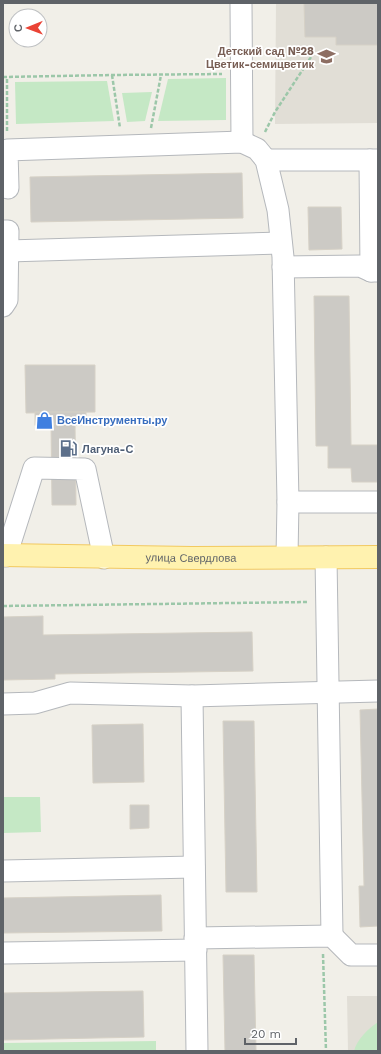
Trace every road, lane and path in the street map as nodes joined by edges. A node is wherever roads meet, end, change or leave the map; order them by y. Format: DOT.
graph roads {
  1 [pos="240,3"];
  2 [pos="311,57"];
  3 [pos="222,74"];
  4 [pos="112,75"];
  5 [pos="162,75"];
  6 [pos="3,77"];
  7 [pos="8,77"];
  8 [pos="128,128"];
  9 [pos="151,128"];
  10 [pos="7,150"];
  11 [pos="255,150"];
  12 [pos="374,160"];
  13 [pos="8,188"];
  14 [pos="3,231"];
  15 [pos="281,243"];
  16 [pos="8,251"];
  17 [pos="283,267"];
  18 [pos="374,271"];
  19 [pos="3,306"];
  20 [pos="288,502"];
  21 [pos="378,502"];
  22 [pos="5,556"];
  23 [pos="288,557"];
  24 [pos="326,557"];
  25 [pos="378,557"];
  26 [pos="104,558"];
  27 [pos="326,602"];
  28 [pos="3,606"];
  29 [pos="378,691"];
  30 [pos="327,692"];
  31 [pos="192,696"];
  32 [pos="3,704"];
  33 [pos="194,868"];
  34 [pos="3,871"];
  35 [pos="327,936"];
  36 [pos="195,944"];
  37 [pos="3,953"];
  38 [pos="378,955"];
  39 [pos="197,1051"];
  40 [pos="326,1051"];
  1 -- 11 [label="lane"];
  2 -- 11 [label="path"];
  3 -- 5 [label="path"];
  4 -- 5 [label="path"];
  4 -- 7 [label="path"];
  4 -- 8 [label="path"];
  5 -- 9 [label="path"];
  6 -- 7 [label="path"];
  7 -- 10 [label="path"];
  10 -- 11 [label="lane"];
  10 -- 13 [label="lane"];
  11 -- 12 [label="lane"];
  11 -- 15 [label="lane"];
  12 -- 18 [label="lane"];
  14 -- 16 [label="lane"];
  15 -- 16 [label="lane"];
  15 -- 17 [label="lane"];
  16 -- 19 [label="lane"];
  17 -- 18 [label="lane"];
  17 -- 20 [label="lane"];
  20 -- 21 [label="lane"];
  20 -- 23 [label="lane"];
  22 -- 26 [label="main road, улица Свердлова"];
  22 -- 26 [label="lane"];
  23 -- 24 [label="main road, улица Свердлова"];
  23 -- 26 [label="main road, улица Свердлова"];
  24 -- 25 [label="main road, улица Свердлова"];
  24 -- 27 [label="lane"];
  27 -- 28 [label="path"];
  27 -- 30 [label="lane"];
  29 -- 30 [label="lane"];
  30 -- 31 [label="lane"];
  30 -- 35 [label="lane"];
  31 -- 32 [label="lane"];
  31 -- 33 [label="lane"];
  33 -- 34 [label="lane"];
  33 -- 36 [label="lane"];
  35 -- 36 [label="lane"];
  35 -- 38 [label="lane"];
  35 -- 40 [label="path"];
  36 -- 37 [label="lane"];
  36 -- 39 [label="lane"];
}
